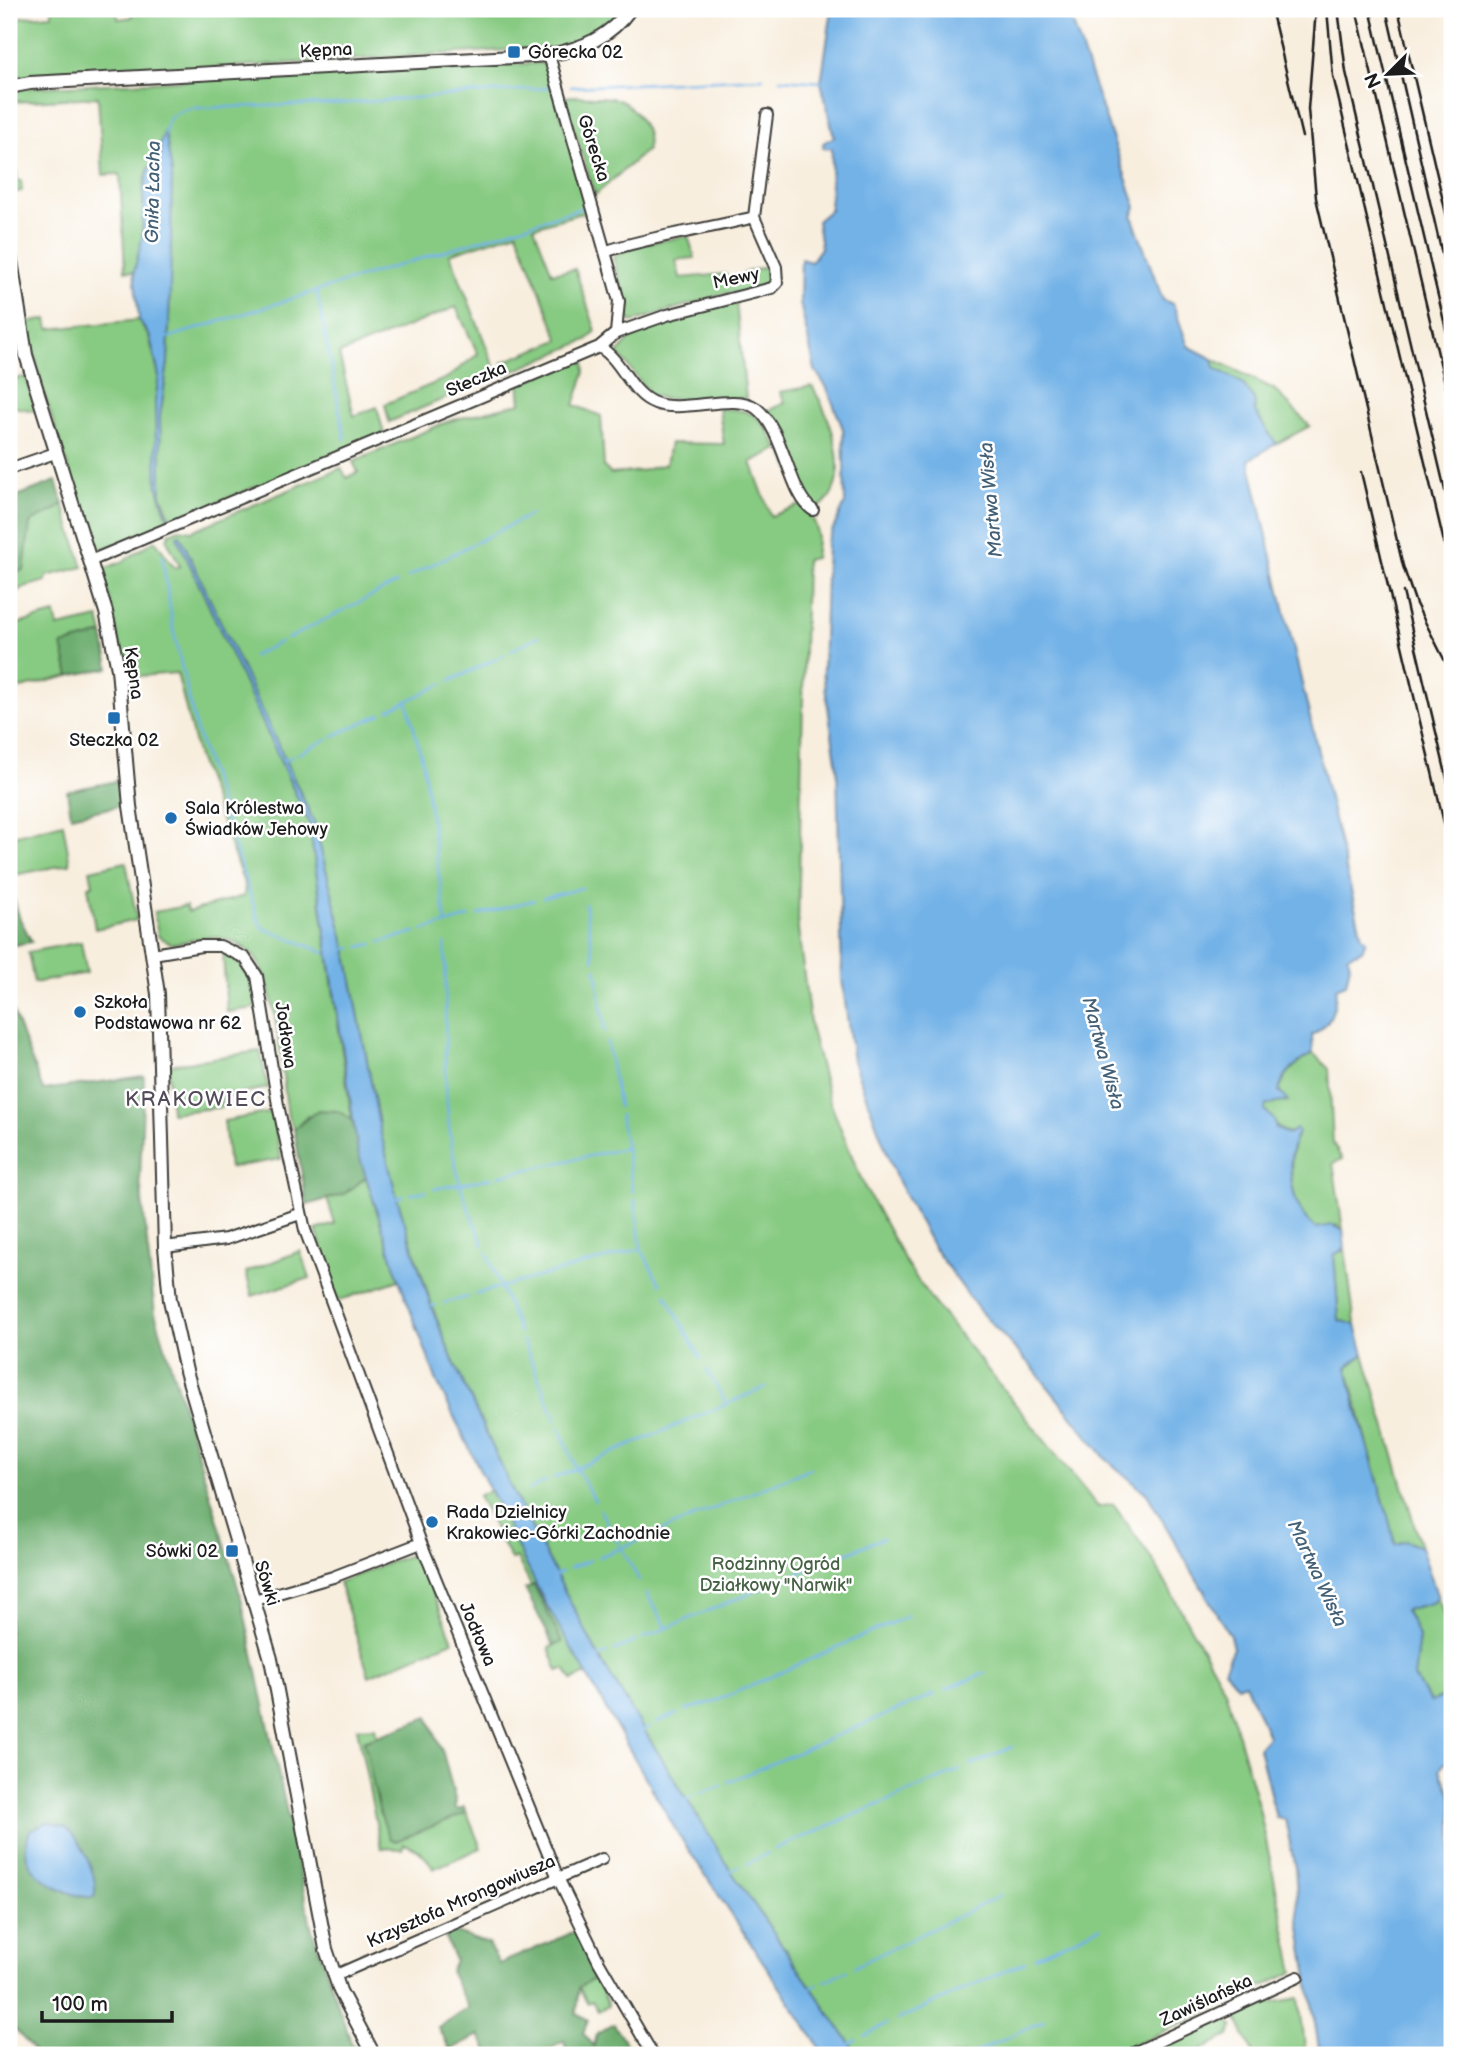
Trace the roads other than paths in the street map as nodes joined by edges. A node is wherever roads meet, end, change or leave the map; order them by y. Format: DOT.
graph roads {
  1 [pos="630,9"];
  2 [pos="549,55"];
  3 [pos="9,87"];
  4 [pos="767,116"];
  5 [pos="754,217"];
  6 [pos="9,248"];
  7 [pos="607,251"];
  8 [pos="616,333"];
  9 [pos="599,347"];
  10 [pos="55,453"];
  11 [pos="9,469"];
  12 [pos="813,510"];
  13 [pos="90,561"];
  14 [pos="153,954"];
  15 [pos="162,1113"];
  16 [pos="300,1214"];
  17 [pos="165,1247"];
  18 [pos="421,1543"];
  19 [pos="254,1600"];
  20 [pos="603,1859"];
  21 [pos="558,1878"];
  22 [pos="334,1976"];
  23 [pos="1298,1977"];
  24 [pos="374,2055"];
  25 [pos="653,2055"];
  26 [pos="1129,2055"];
  1 -- 2 [label="street, Kępna"];
  2 -- 3 [label="street, Kępna"];
  2 -- 7 [label="street, Górecka"];
  4 -- 5 [label="street"];
  5 -- 7 [label="street"];
  5 -- 8 [label="street, Mewy"];
  6 -- 10 [label="street, Kępna"];
  7 -- 8 [label="street, Górecka"];
  8 -- 9 [label="street"];
  9 -- 12 [label="street"];
  9 -- 13 [label="street, Steczka"];
  10 -- 11 [label="street"];
  10 -- 13 [label="street, Kępna"];
  13 -- 14 [label="street, Kępna"];
  14 -- 15 [label="street, Kępna"];
  14 -- 16 [label="street, Jodłowa"];
  15 -- 17 [label="street, Sówki"];
  16 -- 17 [label="street"];
  16 -- 18 [label="street, Jodłowa"];
  17 -- 19 [label="street, Sówki"];
  18 -- 19 [label="street"];
  18 -- 21 [label="street, Jodłowa"];
  19 -- 22 [label="street, Sówki"];
  20 -- 21 [label="street, Krzysztofa Mrongowiusza"];
  21 -- 22 [label="street, Krzysztofa Mrongowiusza"];
  21 -- 25 [label="street, Jodłowa"];
  22 -- 24 [label="street, Sówki"];
  23 -- 26 [label="street, Zawiślańska"];
}
